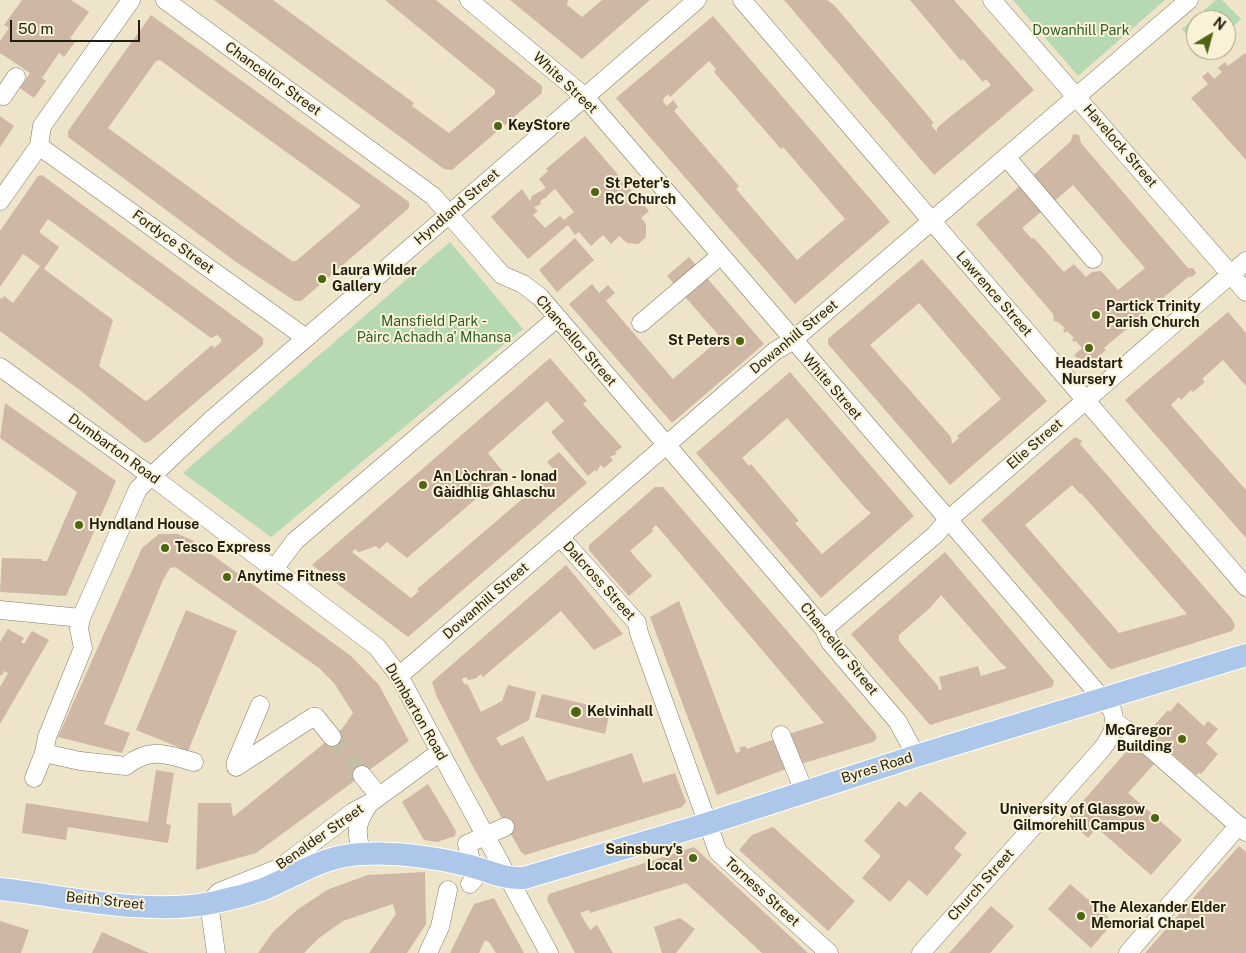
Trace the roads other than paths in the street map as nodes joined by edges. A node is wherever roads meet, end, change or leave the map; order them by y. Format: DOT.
graph roads {
  1 [pos="132,0"];
  2 [pos="166,0"];
  3 [pos="469,0"];
  4 [pos="697,0"];
  5 [pos="742,0"];
  6 [pos="992,0"];
  7 [pos="1189,0"];
  8 [pos="16,77"];
  9 [pos="1,97"];
  10 [pos="585,97"];
  11 [pos="1077,97"];
  12 [pos="39,146"];
  13 [pos="1007,158"];
  14 [pos="0,201"];
  15 [pos="449,213"];
  16 [pos="931,221"];
  17 [pos="720,256"];
  18 [pos="1093,259"];
  19 [pos="1246,261"];
  20 [pos="1230,274"];
  21 [pos="1246,292"];
  22 [pos="557,318"];
  23 [pos="641,323"];
  24 [pos="306,338"];
  25 [pos="792,341"];
  26 [pos="0,367"];
  27 [pos="1086,400"];
  28 [pos="665,445"];
  29 [pos="151,476"];
  30 [pos="948,520"];
  31 [pos="560,537"];
  32 [pos="274,569"];
  33 [pos="1246,587"];
  34 [pos="0,610"];
  35 [pos="81,618"];
  36 [pos="824,629"];
  37 [pos="1246,655"];
  38 [pos="399,676"];
  39 [pos="1103,698"];
  40 [pos="260,705"];
  41 [pos="1115,722"];
  42 [pos="781,735"];
  43 [pos="332,737"];
  44 [pos="440,752"];
  45 [pos="44,753"];
  46 [pos="916,756"];
  47 [pos="194,762"];
  48 [pos="362,775"];
  49 [pos="34,778"];
  50 [pos="804,791"];
  51 [pos="374,799"];
  52 [pos="706,824"];
  53 [pos="505,827"];
  54 [pos="1242,828"];
  55 [pos="486,836"];
  56 [pos="362,854"];
  57 [pos="471,875"];
  58 [pos="508,879"];
  59 [pos="0,889"];
  60 [pos="448,890"];
  61 [pos="209,904"];
  62 [pos="216,953"];
  63 [pos="428,953"];
  64 [pos="549,953"];
  65 [pos="829,953"];
  66 [pos="921,953"];
  67 [pos="1128,953"];
  1 -- 12 [label="street"];
  2 -- 15 [label="street, Chancellor Street"];
  3 -- 10 [label="street, White Street"];
  4 -- 10 [label="street, Hyndland Street"];
  5 -- 16 [label="street, Lawrence Street"];
  6 -- 11 [label="street, Havelock Street"];
  7 -- 11 [label="street, Dowanhill Street"];
  8 -- 9 [label="street"];
  10 -- 15 [label="street, Hyndland Street"];
  10 -- 17 [label="street, White Street"];
  11 -- 13 [label="street, Dowanhill Street"];
  11 -- 20 [label="street, Havelock Street"];
  12 -- 14 [label="street"];
  12 -- 24 [label="street, Fordyce Street"];
  13 -- 16 [label="street, Dowanhill Street"];
  13 -- 18 [label="street"];
  15 -- 22 [label="street, Chancellor Street"];
  15 -- 24 [label="street, Hyndland Street"];
  16 -- 25 [label="street, Dowanhill Street"];
  16 -- 27 [label="street, Lawrence Street"];
  17 -- 23 [label="street"];
  17 -- 25 [label="street, White Street"];
  19 -- 20 [label="street, Elie Street"];
  20 -- 21 [label="street, Havelock Street"];
  20 -- 27 [label="street, Elie Street"];
  22 -- 28 [label="street, Chancellor Street"];
  22 -- 32 [label="street"];
  24 -- 29 [label="street, Hyndland Street"];
  25 -- 28 [label="street, Dowanhill Street"];
  25 -- 30 [label="street, White Street"];
  26 -- 29 [label="street, Dumbarton Road"];
  27 -- 30 [label="street, Elie Street"];
  27 -- 33 [label="street, Lawrence Street"];
  28 -- 31 [label="street, Dowanhill Street"];
  28 -- 36 [label="street, Chancellor Street"];
  29 -- 32 [label="street, Dumbarton Road"];
  29 -- 35 [label="street, Hyndland Street"];
  30 -- 36 [label="street, Elie Street"];
  30 -- 39 [label="street, White Street"];
  31 -- 38 [label="street, Dowanhill Street"];
  31 -- 52 [label="street, Dalcross Street"];
  32 -- 38 [label="street, Dumbarton Road"];
  34 -- 35 [label="street"];
  35 -- 45 [label="street"];
  36 -- 46 [label="street, Chancellor Street"];
  37 -- 39 [label="main road, Byres Road"];
  38 -- 44 [label="street, Dumbarton Road"];
  39 -- 41 [label="street"];
  39 -- 46 [label="main road, Byres Road"];
  40 -- 43 [label="street"];
  41 -- 54 [label="street"];
  41 -- 66 [label="street, Church Street"];
  42 -- 50 [label="street"];
  44 -- 51 [label="street, Benalder Street"];
  44 -- 55 [label="street, Dumbarton Road"];
  45 -- 47 [label="street"];
  45 -- 49 [label="street"];
  46 -- 50 [label="main road, Byres Road"];
  48 -- 51 [label="street"];
  50 -- 52 [label="main road, Byres Road"];
  51 -- 56 [label="street, Benalder Street"];
  51 -- 61 [label="street, Benalder Street"];
  52 -- 58 [label="main road, Byres Road"];
  52 -- 65 [label="street, Torness Street"];
  53 -- 55 [label="street"];
  54 -- 67 [label="street"];
  55 -- 57 [label="street"];
  55 -- 58 [label="street, Dumbarton Road"];
  56 -- 57 [label="main road, Beith Street"];
  56 -- 61 [label="main road, Beith Street"];
  57 -- 58 [label="main road, Beith Street"];
  58 -- 64 [label="street, Dumbarton Road"];
  59 -- 61 [label="main road, Beith Street"];
  60 -- 63 [label="street"];
  61 -- 62 [label="street"];
}
